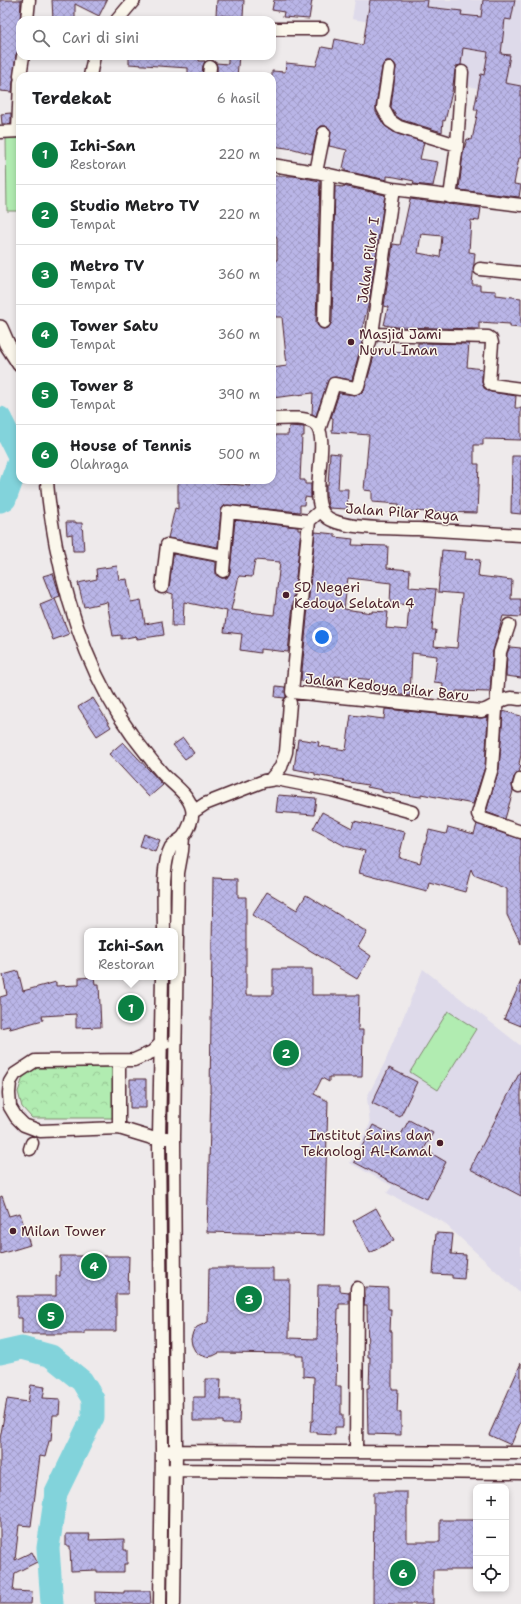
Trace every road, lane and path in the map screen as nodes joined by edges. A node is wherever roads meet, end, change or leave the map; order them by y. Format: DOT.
graph roads {
  1 [pos="29,0"];
  2 [pos="134,0"];
  3 [pos="27,16"];
  4 [pos="120,16"];
  5 [pos="276,29"];
  6 [pos="322,29"];
  7 [pos="22,60"];
  8 [pos="93,60"];
  9 [pos="389,68"];
  10 [pos="21,72"];
  11 [pos="91,72"];
  12 [pos="462,72"];
  13 [pos="16,131"];
  14 [pos="0,132"];
  15 [pos="324,133"];
  16 [pos="457,145"];
  17 [pos="276,166"];
  18 [pos="316,172"];
  19 [pos="328,175"];
  20 [pos="393,189"];
  21 [pos="450,197"];
  22 [pos="521,205"];
  23 [pos="480,269"];
  24 [pos="521,273"];
  25 [pos="324,322"];
  26 [pos="0,328"];
  27 [pos="372,334"];
  28 [pos="0,352"];
  29 [pos="16,358"];
  30 [pos="16,360"];
  31 [pos="521,389"];
  32 [pos="276,419"];
  33 [pos="319,430"];
  34 [pos="47,484"];
  35 [pos="322,510"];
  36 [pos="309,521"];
  37 [pos="521,535"];
  38 [pos="224,556"];
  39 [pos="223,571"];
  40 [pos="162,587"];
  41 [pos="509,625"];
  42 [pos="521,699"];
  43 [pos="290,703"];
  44 [pos="497,703"];
  45 [pos="270,780"];
  46 [pos="193,812"];
  47 [pos="412,812"];
  48 [pos="521,832"];
  49 [pos="183,837"];
  50 [pos="164,928"];
  51 [pos="177,928"];
  52 [pos="162,980"];
  53 [pos="177,980"];
  54 [pos="161,1044"];
  55 [pos="176,1044"];
  56 [pos="119,1061"];
  57 [pos="119,1128"];
  58 [pos="159,1138"];
  59 [pos="174,1138"];
  60 [pos="357,1288"];
  61 [pos="162,1451"];
  62 [pos="176,1451"];
  63 [pos="356,1452"];
  64 [pos="521,1453"];
  65 [pos="162,1470"];
  66 [pos="175,1470"];
  67 [pos="521,1473"];
  68 [pos="160,1604"];
  69 [pos="174,1604"];
  1 -- 3 [label="street"];
  2 -- 4 [label="street"];
  5 -- 6 [label="street"];
  7 -- 10 [label="street"];
  8 -- 11 [label="street"];
  9 -- 16 [label="street"];
  12 -- 16 [label="street"];
  13 -- 14 [label="street"];
  15 -- 18 [label="street"];
  16 -- 21 [label="street"];
  17 -- 18 [label="street"];
  18 -- 19 [label="street"];
  19 -- 20 [label="street"];
  19 -- 25 [label="street"];
  20 -- 21 [label="street"];
  20 -- 27 [label="street, Jalan Pilar I"];
  21 -- 22 [label="street"];
  23 -- 24 [label="street"];
  26 -- 29 [label="street"];
  27 -- 31 [label="street"];
  27 -- 33 [label="street, Jalan Pilar I"];
  28 -- 30 [label="street"];
  32 -- 33 [label="street"];
  33 -- 35 [label="street"];
  34 -- 46 [label="street"];
  35 -- 36 [label="street"];
  35 -- 37 [label="street, Jalan Pilar Raya"];
  36 -- 38 [label="street"];
  36 -- 44 [label="street, Jalan Kedoya Pilar Baru"];
  38 -- 39 [label="street"];
  38 -- 40 [label="street"];
  41 -- 44 [label="street"];
  42 -- 44 [label="street, Jalan Kedoya Pilar Baru"];
  43 -- 45 [label="street"];
  44 -- 48 [label="street"];
  45 -- 46 [label="street"];
  45 -- 47 [label="street"];
  46 -- 49 [label="street"];
  49 -- 50 [label="street"];
  49 -- 51 [label="street"];
  52 -- 54 [label="street"];
  53 -- 55 [label="street"];
  54 -- 55 [label="street"];
  54 -- 56 [label="street"];
  54 -- 58 [label="street"];
  55 -- 59 [label="street"];
  56 -- 57 [label="street"];
  56 -- 57 [label="street"];
  57 -- 58 [label="street"];
  58 -- 59 [label="street"];
  58 -- 61 [label="street"];
  59 -- 62 [label="street"];
  60 -- 63 [label="street"];
  61 -- 62 [label="street"];
  61 -- 65 [label="street"];
  62 -- 63 [label="street"];
  62 -- 66 [label="street"];
  63 -- 64 [label="street"];
  65 -- 66 [label="street"];
  65 -- 68 [label="street"];
  66 -- 67 [label="street"];
  66 -- 69 [label="street"];
}
